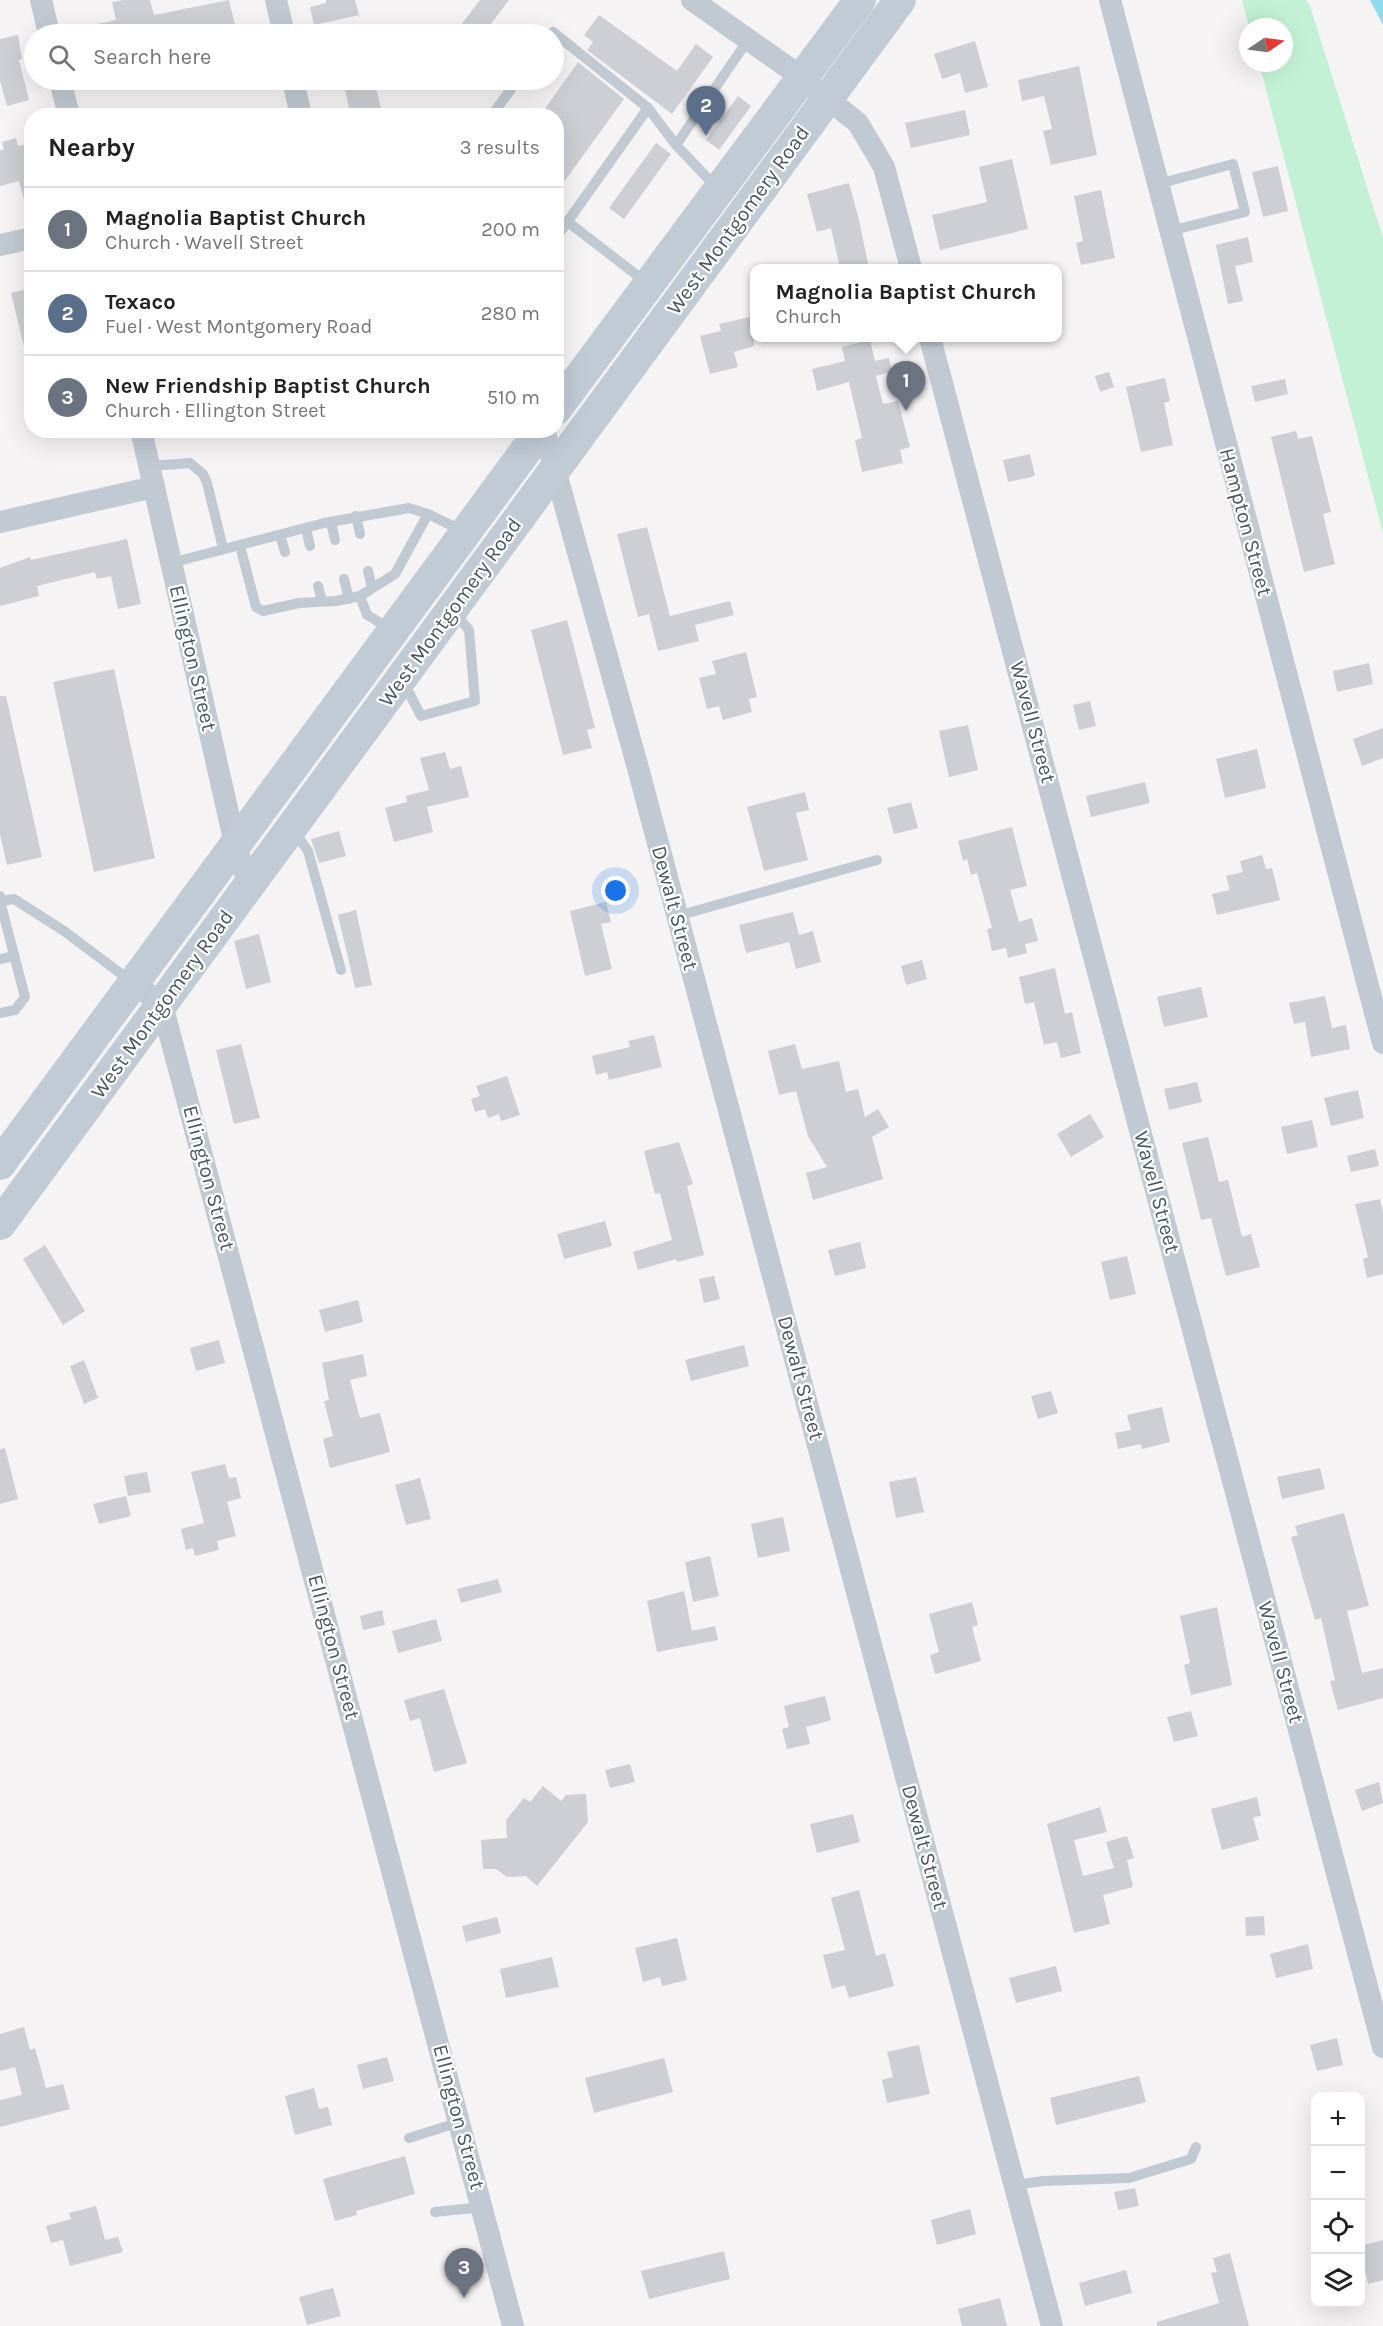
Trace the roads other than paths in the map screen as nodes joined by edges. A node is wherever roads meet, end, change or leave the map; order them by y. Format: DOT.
graph roads {
  1 [pos="40,0"];
  2 [pos="276,0"];
  3 [pos="692,0"];
  4 [pos="860,0"];
  5 [pos="900,0"];
  6 [pos="1110,0"];
  7 [pos="46,24"];
  8 [pos="282,24"];
  9 [pos="748,40"];
  10 [pos="564,41"];
  11 [pos="802,79"];
  12 [pos="62,90"];
  13 [pos="295,90"];
  14 [pos="510,90"];
  15 [pos="828,98"];
  16 [pos="67,108"];
  17 [pos="299,108"];
  18 [pos="497,108"];
  19 [pos="648,108"];
  20 [pos="676,145"];
  21 [pos="1158,184"];
  22 [pos="719,190"];
  23 [pos="568,222"];
  24 [pos="564,227"];
  25 [pos="1170,231"];
  26 [pos="24,240"];
  27 [pos="0,245"];
  28 [pos="910,264"];
  29 [pos="650,285"];
  30 [pos="931,342"];
  31 [pos="564,386"];
  32 [pos="143,438"];
  33 [pos="536,438"];
  34 [pos="545,438"];
  35 [pos="555,468"];
  36 [pos="152,477"];
  37 [pos="428,514"];
  38 [pos="356,516"];
  39 [pos="0,522"];
  40 [pos="331,522"];
  41 [pos="306,528"];
  42 [pos="466,533"];
  43 [pos="360,534"];
  44 [pos="280,535"];
  45 [pos="335,540"];
  46 [pos="240,546"];
  47 [pos="310,546"];
  48 [pos="223,548"];
  49 [pos="285,552"];
  50 [pos="171,563"];
  51 [pos="368,571"];
  52 [pos="344,579"];
  53 [pos="318,586"];
  54 [pos="372,588"];
  55 [pos="296,591"];
  56 [pos="354,597"];
  57 [pos="322,601"];
  58 [pos="298,603"];
  59 [pos="451,609"];
  60 [pos="394,631"];
  61 [pos="401,677"];
  62 [pos="291,828"];
  63 [pos="236,848"];
  64 [pos="878,860"];
  65 [pos="249,884"];
  66 [pos="0,899"];
  67 [pos="677,916"];
  68 [pos="14,956"];
  69 [pos="0,959"];
  70 [pos="341,970"];
  71 [pos="133,982"];
  72 [pos="162,1005"];
  73 [pos="0,1013"];
  74 [pos="1383,1043"];
  75 [pos="0,1164"];
  76 [pos="0,1224"];
  77 [pos="1383,2047"];
  78 [pos="460,2122"];
  79 [pos="409,2138"];
  80 [pos="1196,2147"];
  81 [pos="1015,2185"];
  82 [pos="482,2207"];
  83 [pos="435,2212"];
  84 [pos="513,2326"];
  85 [pos="1052,2326"];
  1 -- 7 [label="street"];
  2 -- 8 [label="street"];
  3 -- 9 [label="street"];
  4 -- 11 [label="main road, West Montgomery Road"];
  5 -- 15 [label="main road, West Montgomery Road"];
  6 -- 21 [label="street, Hampton Street"];
  9 -- 11 [label="street"];
  9 -- 20 [label="lane"];
  10 -- 19 [label="lane"];
  11 -- 15 [label="street"];
  11 -- 22 [label="main road, West Montgomery Road"];
  12 -- 16 [label="street"];
  13 -- 17 [label="street"];
  14 -- 18 [label="lane"];
  15 -- 28 [label="street"];
  15 -- 35 [label="main road, West Montgomery Road"];
  19 -- 20 [label="lane"];
  19 -- 23 [label="lane"];
  20 -- 22 [label="lane"];
  21 -- 25 [label="street, Hampton Street"];
  21 -- 25 [label="lane"];
  22 -- 29 [label="main road, West Montgomery Road"];
  23 -- 24 [label="lane"];
  23 -- 29 [label="lane"];
  25 -- 74 [label="street, Hampton Street"];
  26 -- 27 [label="street"];
  29 -- 31 [label="main road, West Montgomery Road"];
  30 -- 77 [label="street, Wavell Street"];
  32 -- 36 [label="street, Ellington Street"];
  33 -- 42 [label="main road, West Montgomery Road"];
  34 -- 35 [label="street, Dewalt Street"];
  35 -- 59 [label="main road, West Montgomery Road"];
  35 -- 67 [label="street, Dewalt Street"];
  36 -- 39 [label="street"];
  36 -- 48 [label="lane"];
  36 -- 50 [label="street, Ellington Street"];
  37 -- 38 [label="lane"];
  37 -- 42 [label="lane"];
  37 -- 54 [label="lane"];
  38 -- 40 [label="lane"];
  38 -- 43 [label="lane"];
  40 -- 41 [label="lane"];
  40 -- 45 [label="lane"];
  41 -- 44 [label="lane"];
  41 -- 47 [label="lane"];
  42 -- 60 [label="main road, West Montgomery Road"];
  44 -- 46 [label="lane"];
  44 -- 49 [label="lane"];
  46 -- 48 [label="lane"];
  46 -- 58 [label="lane"];
  48 -- 50 [label="lane"];
  50 -- 63 [label="street, Ellington Street"];
  51 -- 54 [label="lane"];
  52 -- 56 [label="lane"];
  53 -- 57 [label="lane"];
  54 -- 56 [label="lane"];
  55 -- 58 [label="lane"];
  56 -- 57 [label="lane"];
  56 -- 60 [label="lane"];
  57 -- 58 [label="lane"];
  59 -- 61 [label="main road, West Montgomery Road"];
  59 -- 61 [label="lane"];
  60 -- 63 [label="main road, West Montgomery Road"];
  61 -- 62 [label="main road, West Montgomery Road"];
  62 -- 65 [label="main road, West Montgomery Road"];
  62 -- 70 [label="lane"];
  63 -- 65 [label="street, Ellington Street"];
  63 -- 71 [label="main road, West Montgomery Road"];
  64 -- 67 [label="lane"];
  65 -- 72 [label="main road, West Montgomery Road"];
  66 -- 68 [label="lane"];
  66 -- 71 [label="lane"];
  67 -- 81 [label="street, Dewalt Street"];
  68 -- 69 [label="lane"];
  68 -- 73 [label="lane"];
  71 -- 72 [label="street"];
  71 -- 75 [label="main road, West Montgomery Road"];
  72 -- 76 [label="main road, West Montgomery Road"];
  72 -- 78 [label="street, Ellington Street"];
  78 -- 79 [label="lane"];
  78 -- 82 [label="street, Ellington Street"];
  80 -- 81 [label="lane"];
  81 -- 85 [label="street, Dewalt Street"];
  82 -- 83 [label="lane"];
  82 -- 84 [label="street, Ellington Street"];
}
